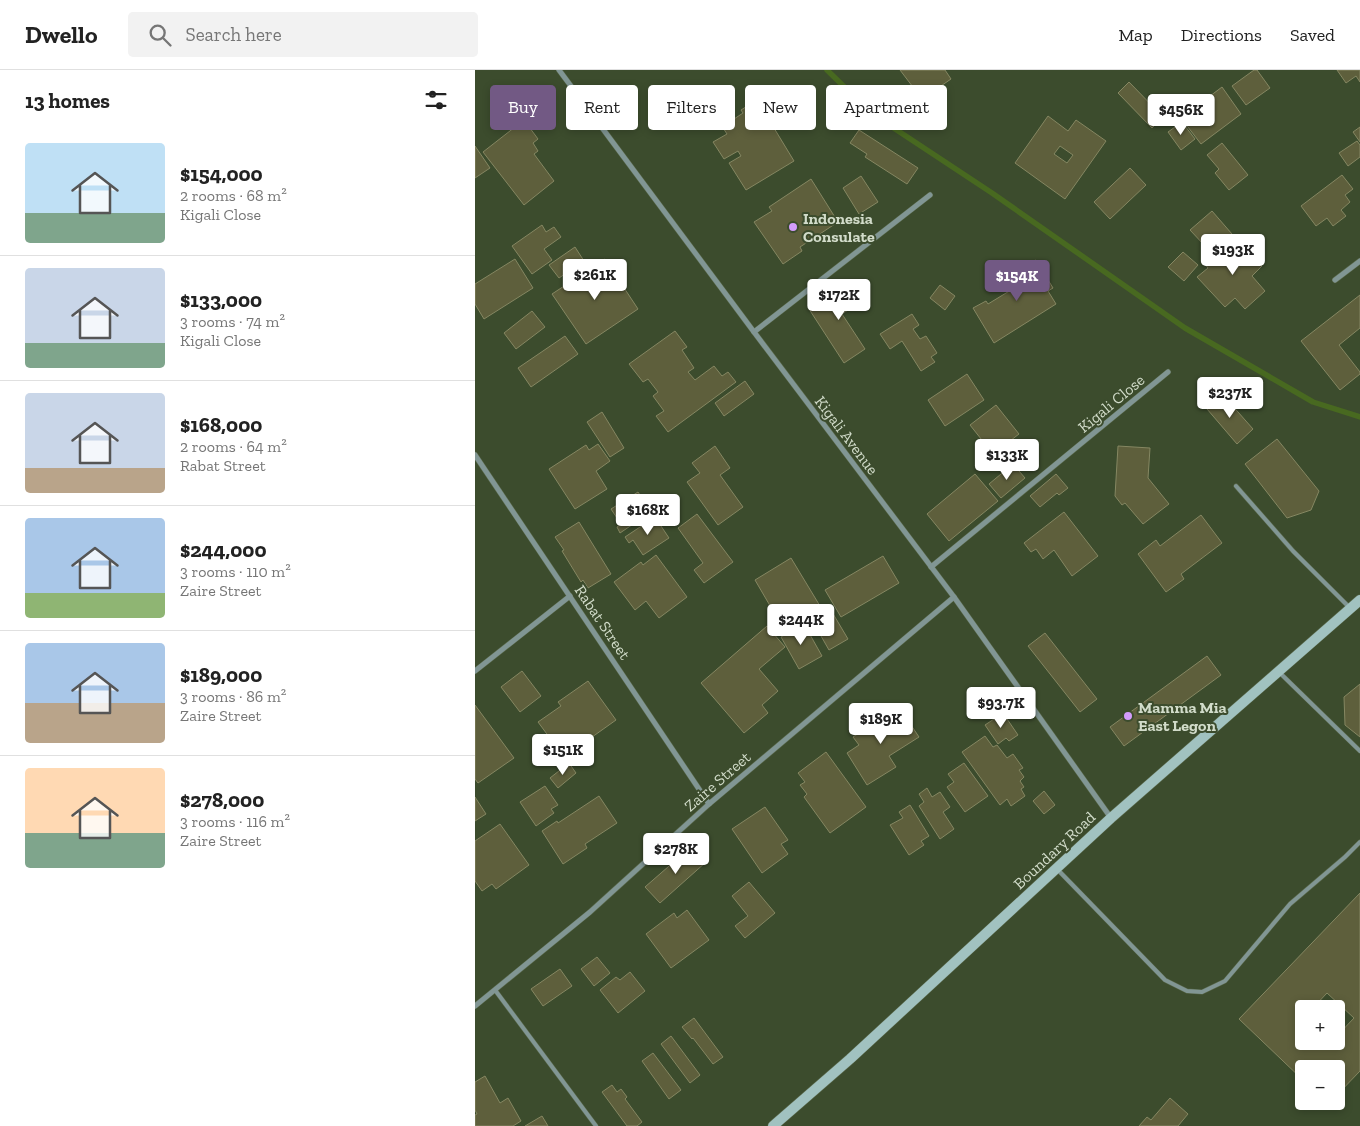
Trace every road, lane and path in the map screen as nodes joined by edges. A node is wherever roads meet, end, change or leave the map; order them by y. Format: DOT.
graph roads {
  1 [pos="559,70"];
  2 [pos="930,195"];
  3 [pos="1360,261"];
  4 [pos="1335,280"];
  5 [pos="754,332"];
  6 [pos="1168,372"];
  7 [pos="475,455"];
  8 [pos="1236,486"];
  9 [pos="931,567"];
  10 [pos="571,596"];
  11 [pos="954,596"];
  12 [pos="1360,600"];
  13 [pos="1350,608"];
  14 [pos="1279,671"];
  15 [pos="475,672"];
  16 [pos="1360,751"];
  17 [pos="709,804"];
  18 [pos="1111,818"];
  19 [pos="1360,842"];
  20 [pos="1056,868"];
  21 [pos="495,990"];
  22 [pos="475,1006"];
  23 [pos="596,1126"];
  24 [pos="773,1126"];
  1 -- 5 [label="street, Kigali Avenue"];
  2 -- 5 [label="street"];
  3 -- 4 [label="street"];
  5 -- 9 [label="street, Kigali Avenue"];
  6 -- 9 [label="street, Kigali Close"];
  7 -- 10 [label="street, Rabat Street"];
  8 -- 13 [label="lane"];
  9 -- 11 [label="street, Kigali Avenue"];
  10 -- 15 [label="street"];
  10 -- 17 [label="street, Rabat Street"];
  11 -- 17 [label="street, Zaire Street"];
  11 -- 18 [label="street, Kigali Avenue"];
  12 -- 13 [label="main road, Boundary Road"];
  13 -- 14 [label="main road, Boundary Road"];
  14 -- 16 [label="lane"];
  14 -- 18 [label="main road, Boundary Road"];
  17 -- 21 [label="street, Zaire Street"];
  18 -- 20 [label="main road, Boundary Road"];
  19 -- 20 [label="lane"];
  20 -- 24 [label="main road, Boundary Road"];
  21 -- 22 [label="street, Zaire Street"];
  21 -- 23 [label="lane"];
}
